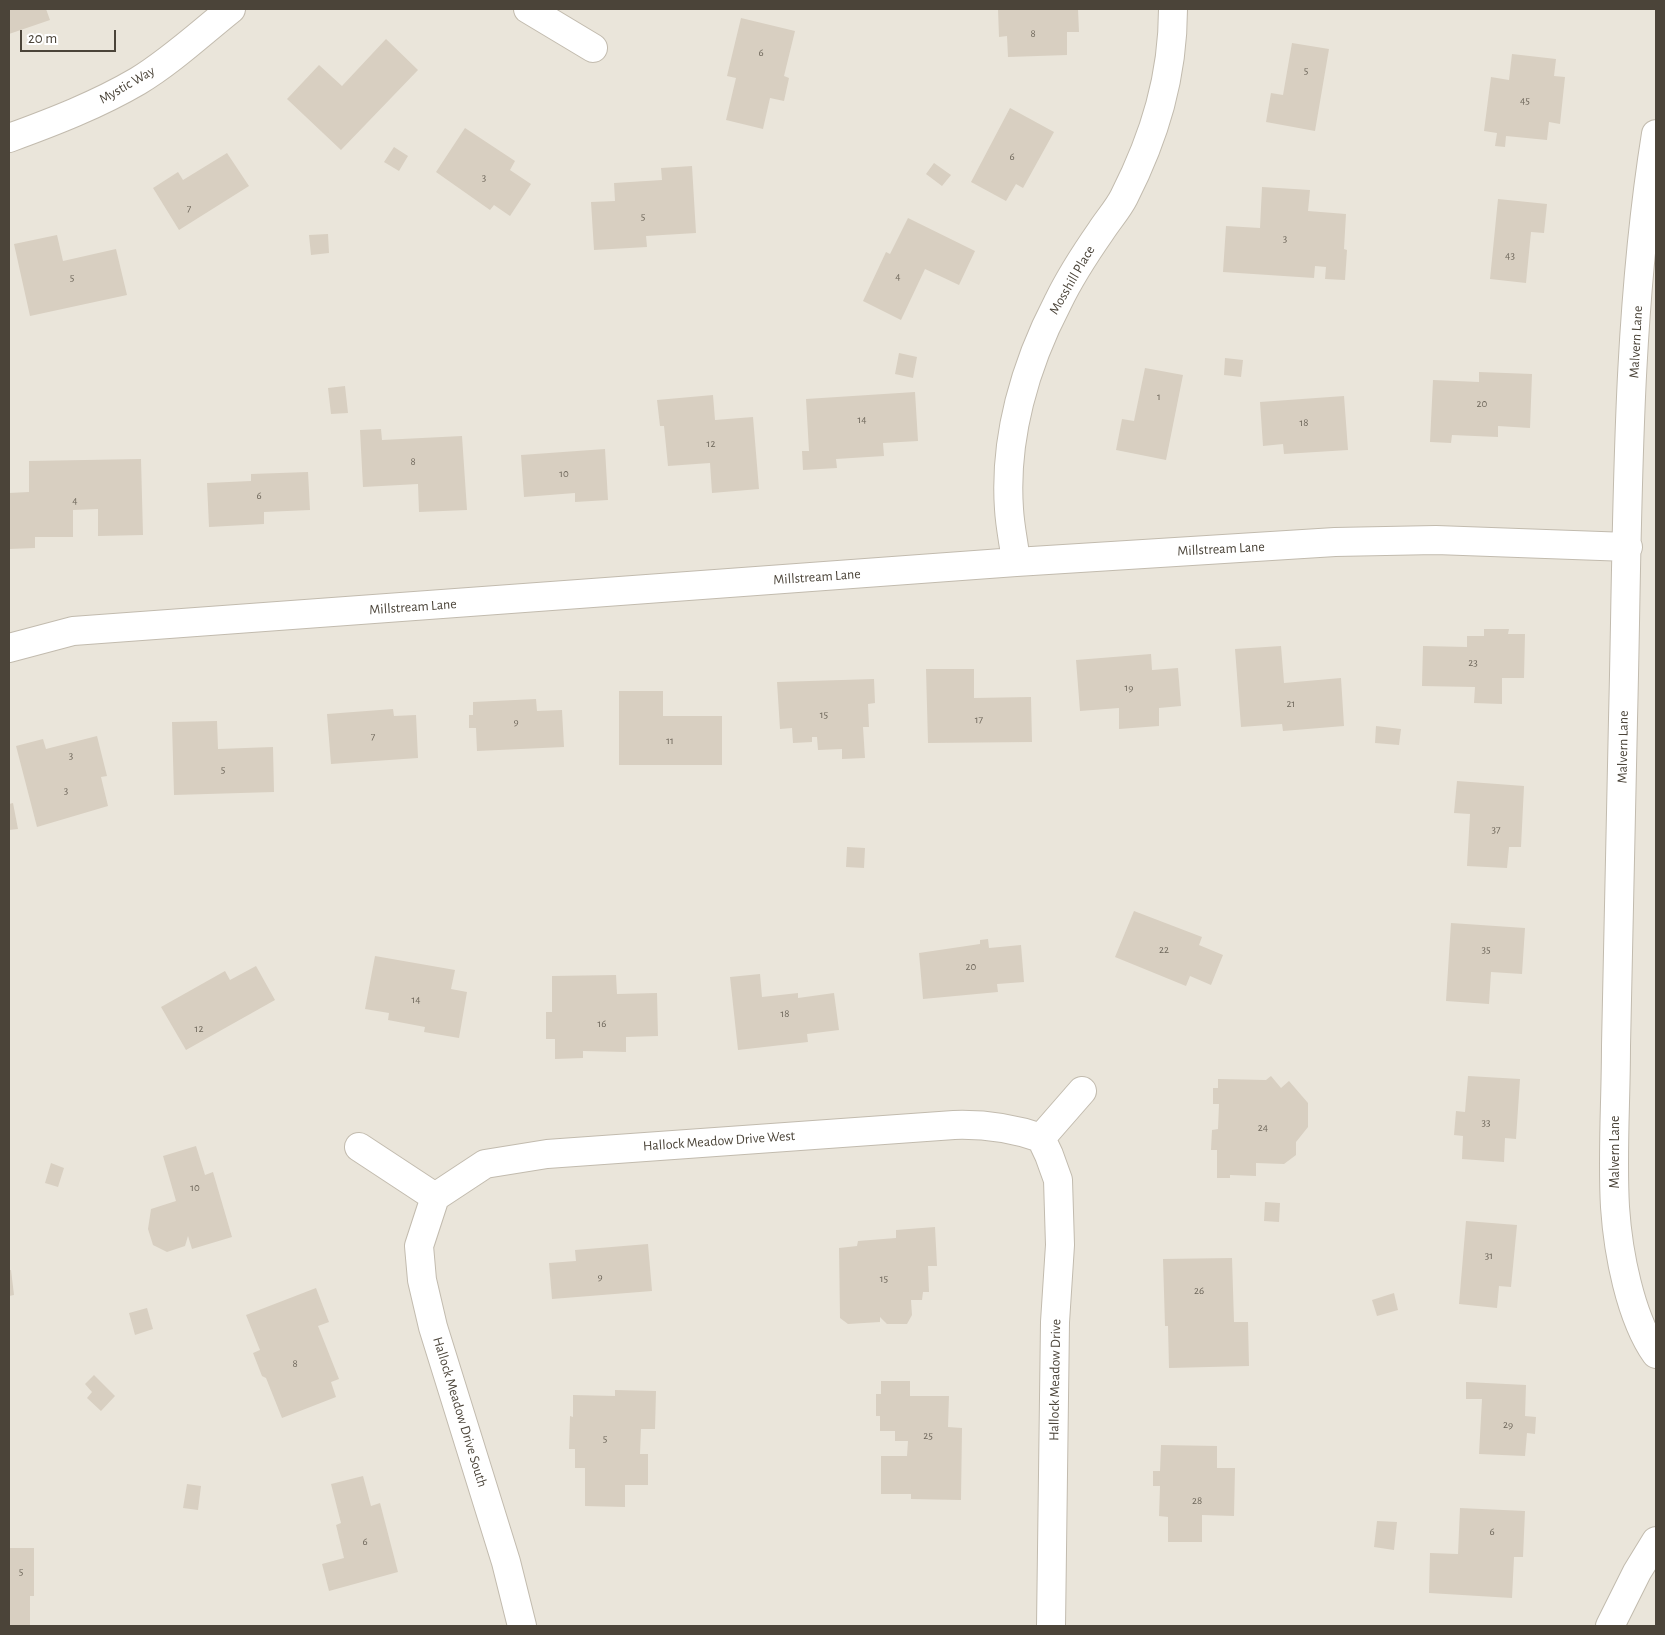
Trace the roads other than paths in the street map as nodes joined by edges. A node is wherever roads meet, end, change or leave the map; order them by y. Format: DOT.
graph roads {
  1 [pos="231,9"];
  2 [pos="528,9"];
  3 [pos="1174,9"];
  4 [pos="593,48"];
  5 [pos="1656,134"];
  6 [pos="9,138"];
  7 [pos="1628,547"];
  8 [pos="1016,562"];
  9 [pos="9,648"];
  10 [pos="1082,1091"];
  11 [pos="1041,1138"];
  12 [pos="359,1147"];
  13 [pos="435,1197"];
  14 [pos="1656,1354"];
  15 [pos="1656,1542"];
  16 [pos="522,1626"];
  17 [pos="1051,1626"];
  18 [pos="1610,1626"];
  1 -- 6 [label="street, Mystic Way"];
  2 -- 4 [label="street"];
  3 -- 8 [label="street, Mosshill Place"];
  5 -- 7 [label="street, Malvern Lane"];
  7 -- 8 [label="street, Millstream Lane"];
  7 -- 14 [label="street, Malvern Lane"];
  8 -- 9 [label="street, Millstream Lane"];
  10 -- 11 [label="street"];
  11 -- 13 [label="street, Hallock Meadow Drive West"];
  11 -- 17 [label="street, Hallock Meadow Drive"];
  12 -- 13 [label="street"];
  13 -- 16 [label="street, Hallock Meadow Drive South"];
  15 -- 18 [label="street"];
}
